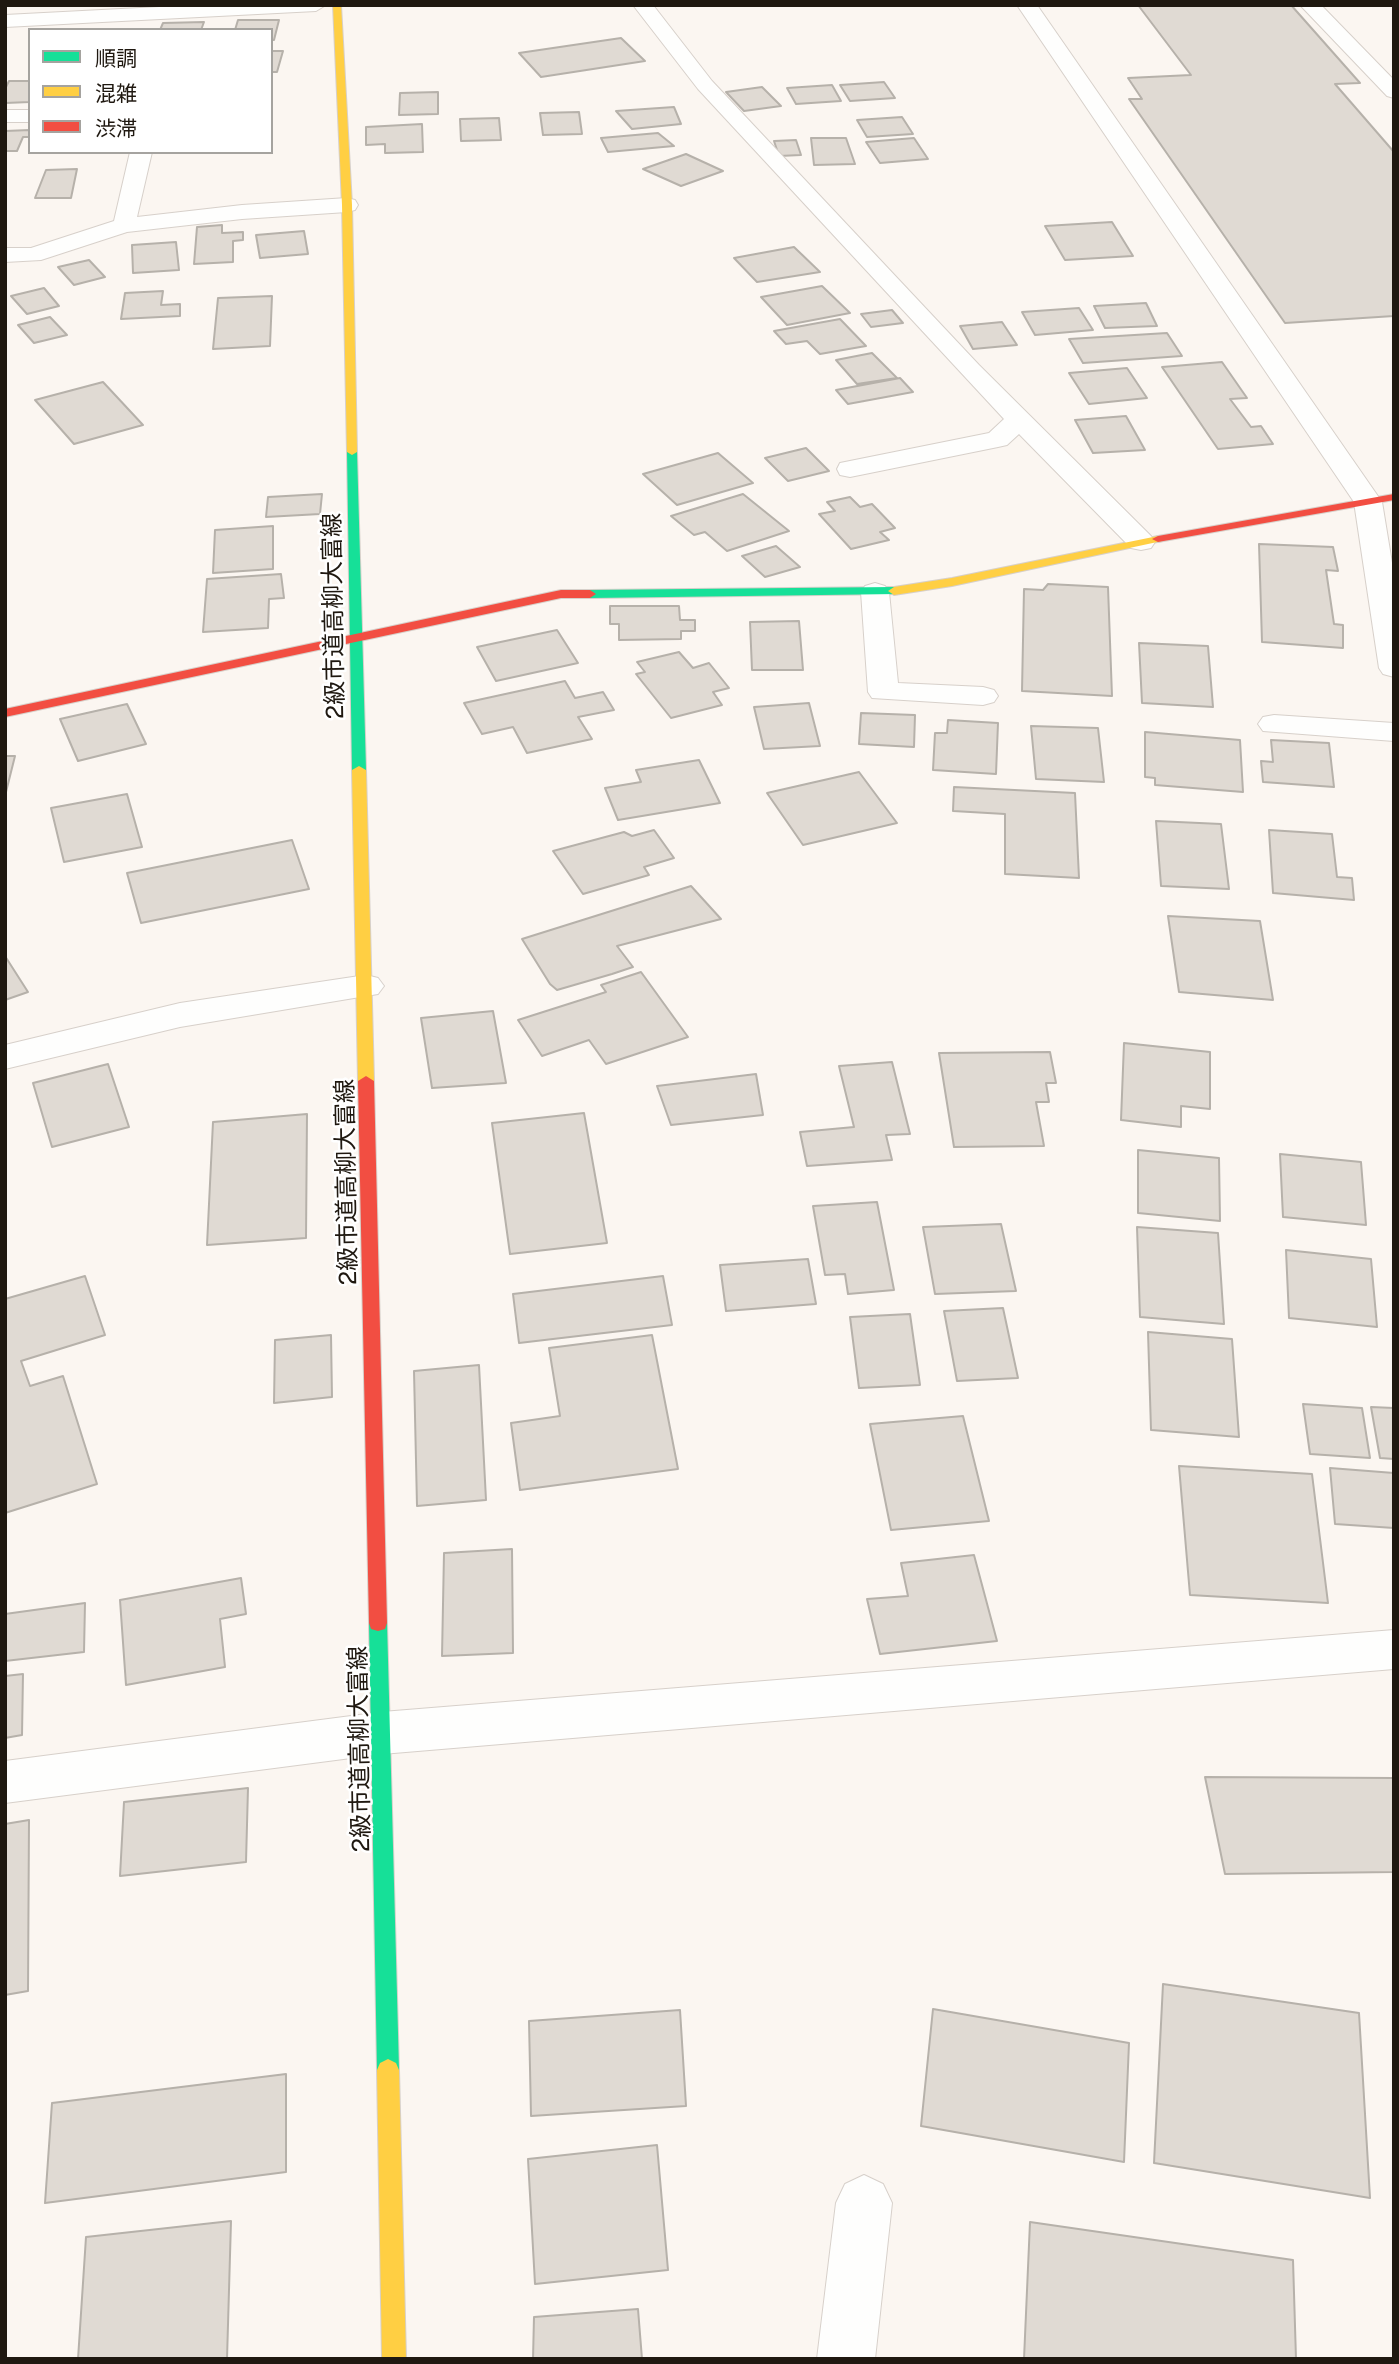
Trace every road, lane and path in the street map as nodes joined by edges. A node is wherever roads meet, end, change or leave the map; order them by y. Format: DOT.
graph roads {
  1 [pos="316,5"];
  2 [pos="337,5"];
  3 [pos="643,5"];
  4 [pos="1027,5"];
  5 [pos="1310,5"];
  6 [pos="5,21"];
  7 [pos="1394,92"];
  8 [pos="5,116"];
  9 [pos="28,116"];
  10 [pos="141,154"];
  11 [pos="347,205"];
  12 [pos="124,225"];
  13 [pos="5,255"];
  14 [pos="33,255"];
  15 [pos="5,266"];
  16 [pos="1020,419"];
  17 [pos="850,469"];
  18 [pos="1394,496"];
  19 [pos="1368,502"];
  20 [pos="1141,542"];
  21 [pos="1385,565"];
  22 [pos="875,592"];
  23 [pos="358,636"];
  24 [pos="1394,668"];
  25 [pos="983,696"];
  26 [pos="5,713"];
  27 [pos="1273,724"];
  28 [pos="1394,732"];
  29 [pos="366,986"];
  30 [pos="5,1057"];
  31 [pos="1394,1649"];
  32 [pos="382,1733"];
  33 [pos="5,1782"];
  34 [pos="864,2203"];
  35 [pos="394,2359"];
  36 [pos="846,2359"];
  1 -- 6 [label="street"];
  2 -- 11 [label="street, 2級市道高柳大富線"];
  3 -- 16 [label="street"];
  4 -- 19 [label="street"];
  5 -- 7 [label="street"];
  8 -- 9 [label="street"];
  10 -- 12 [label="street"];
  11 -- 12 [label="street"];
  11 -- 23 [label="street, 2級市道高柳大富線"];
  12 -- 14 [label="street"];
  13 -- 14 [label="street"];
  14 -- 15 [label="street"];
  16 -- 17 [label="street"];
  16 -- 20 [label="street"];
  18 -- 19 [label="street"];
  19 -- 20 [label="street"];
  19 -- 21 [label="street"];
  20 -- 22 [label="street"];
  21 -- 24 [label="street"];
  22 -- 23 [label="street"];
  22 -- 25 [label="street"];
  23 -- 26 [label="street"];
  23 -- 29 [label="street, 2級市道高柳大富線"];
  27 -- 28 [label="street"];
  29 -- 30 [label="street"];
  29 -- 32 [label="street, 2級市道高柳大富線"];
  31 -- 32 [label="street"];
  32 -- 33 [label="street"];
  32 -- 35 [label="street, 2級市道高柳大富線"];
  34 -- 36 [label="street"];
}
